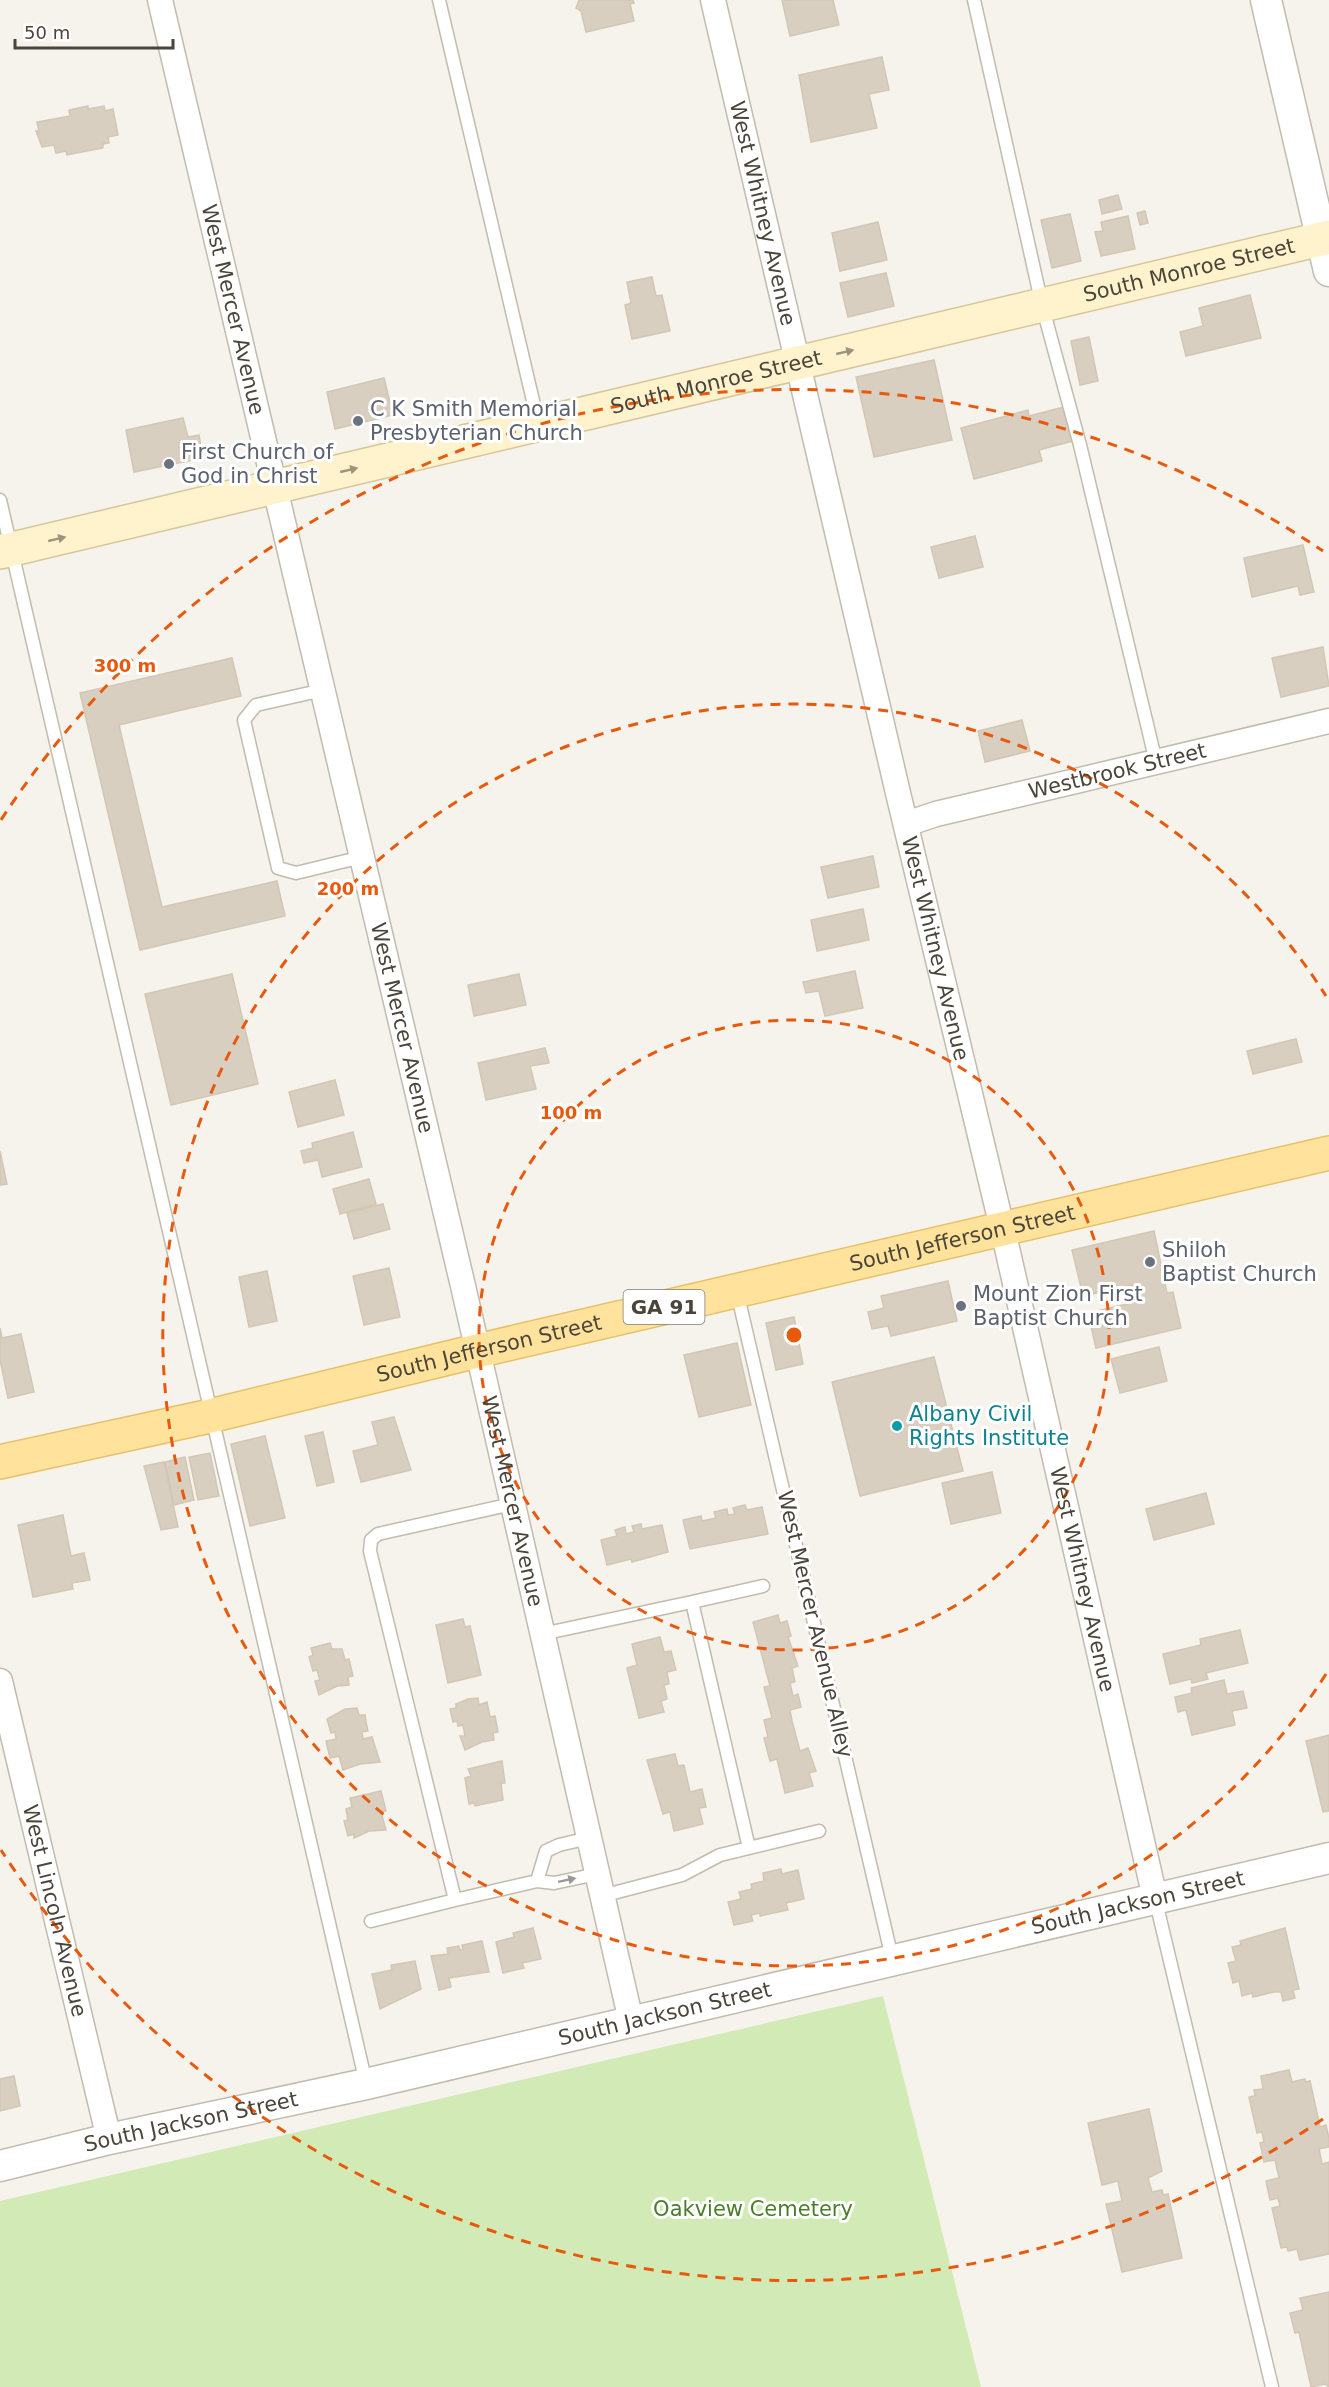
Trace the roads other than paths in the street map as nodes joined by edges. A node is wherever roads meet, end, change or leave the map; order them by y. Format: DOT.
graph roads {
  1 [pos="160,0"];
  2 [pos="439,0"];
  3 [pos="713,0"];
  4 [pos="974,0"];
  5 [pos="1266,0"];
  6 [pos="1325,238"];
  7 [pos="1329,271"];
  8 [pos="1042,305"];
  9 [pos="798,363"];
  10 [pos="538,425"];
  11 [pos="273,487"];
  12 [pos="0,500"];
  13 [pos="5,551"];
  14 [pos="322,690"];
  15 [pos="1329,721"];
  16 [pos="1156,762"];
  17 [pos="906,824"];
  18 [pos="362,858"];
  19 [pos="1329,1153"];
  20 [pos="1001,1229"];
  21 [pos="736,1291"];
  22 [pos="477,1351"];
  23 [pos="210,1416"];
  24 [pos="0,1462"];
  25 [pos="512,1504"];
  26 [pos="764,1586"];
  27 [pos="692,1602"];
  28 [pos="542,1634"];
  29 [pos="0,1681"];
  30 [pos="819,1831"];
  31 [pos="589,1839"];
  32 [pos="748,1848"];
  33 [pos="1329,1858"];
  34 [pos="537,1881"];
  35 [pos="600,1885"];
  36 [pos="1155,1898"];
  37 [pos="455,1900"];
  38 [pos="371,1921"];
  39 [pos="892,1958"];
  40 [pos="631,2021"];
  41 [pos="366,2084"];
  42 [pos="109,2139"];
  43 [pos="0,2166"];
  44 [pos="1272,2387"];
  1 -- 11 [label="street, West Mercer Avenue"];
  2 -- 10 [label="lane"];
  3 -- 9 [label="street, West Whitney Avenue"];
  4 -- 8 [label="lane"];
  5 -- 6 [label="street"];
  6 -- 7 [label="street"];
  6 -- 8 [label="main road, South Monroe Street"];
  9 -- 8 [label="main road, South Monroe Street, one-way"];
  8 -- 16 [label="lane"];
  9 -- 10 [label="main road, South Monroe Street"];
  9 -- 17 [label="street, West Whitney Avenue"];
  11 -- 10 [label="main road, South Monroe Street, one-way"];
  13 -- 11 [label="main road, South Monroe Street, one-way"];
  11 -- 14 [label="street, West Mercer Avenue"];
  12 -- 13 [label="lane"];
  13 -- 23 [label="lane"];
  14 -- 18 [label="street, West Mercer Avenue"];
  14 -- 18 [label="lane"];
  15 -- 16 [label="street, Westbrook Street"];
  16 -- 17 [label="street, Westbrook Street"];
  17 -- 20 [label="street, West Whitney Avenue"];
  18 -- 22 [label="street, West Mercer Avenue"];
  19 -- 20 [label="main road, South Jefferson Street / GA 91"];
  20 -- 21 [label="main road, South Jefferson Street / GA 91"];
  20 -- 36 [label="street, West Whitney Avenue"];
  21 -- 22 [label="main road, South Jefferson Street / GA 91"];
  21 -- 39 [label="lane, West Mercer Avenue Alley"];
  22 -- 23 [label="main road, South Jefferson Street / GA 91"];
  22 -- 25 [label="street, West Mercer Avenue"];
  23 -- 24 [label="main road, South Jefferson Street / GA 91"];
  23 -- 41 [label="lane"];
  25 -- 28 [label="street, West Mercer Avenue"];
  25 -- 37 [label="lane"];
  26 -- 27 [label="lane"];
  27 -- 28 [label="lane"];
  27 -- 32 [label="lane"];
  28 -- 31 [label="street, West Mercer Avenue"];
  29 -- 42 [label="street, West Lincoln Avenue"];
  30 -- 32 [label="lane"];
  31 -- 34 [label="lane"];
  31 -- 35 [label="street, West Mercer Avenue"];
  32 -- 35 [label="lane"];
  33 -- 36 [label="street, South Jackson Street"];
  34 -- 35 [label="lane, one-way"];
  34 -- 37 [label="lane"];
  35 -- 40 [label="street, West Mercer Avenue"];
  36 -- 39 [label="street, South Jackson Street"];
  36 -- 44 [label="lane"];
  37 -- 38 [label="lane"];
  39 -- 40 [label="street, South Jackson Street"];
  40 -- 41 [label="street, South Jackson Street"];
  41 -- 42 [label="street, South Jackson Street"];
  42 -- 43 [label="street, South Jackson Street"];
}
